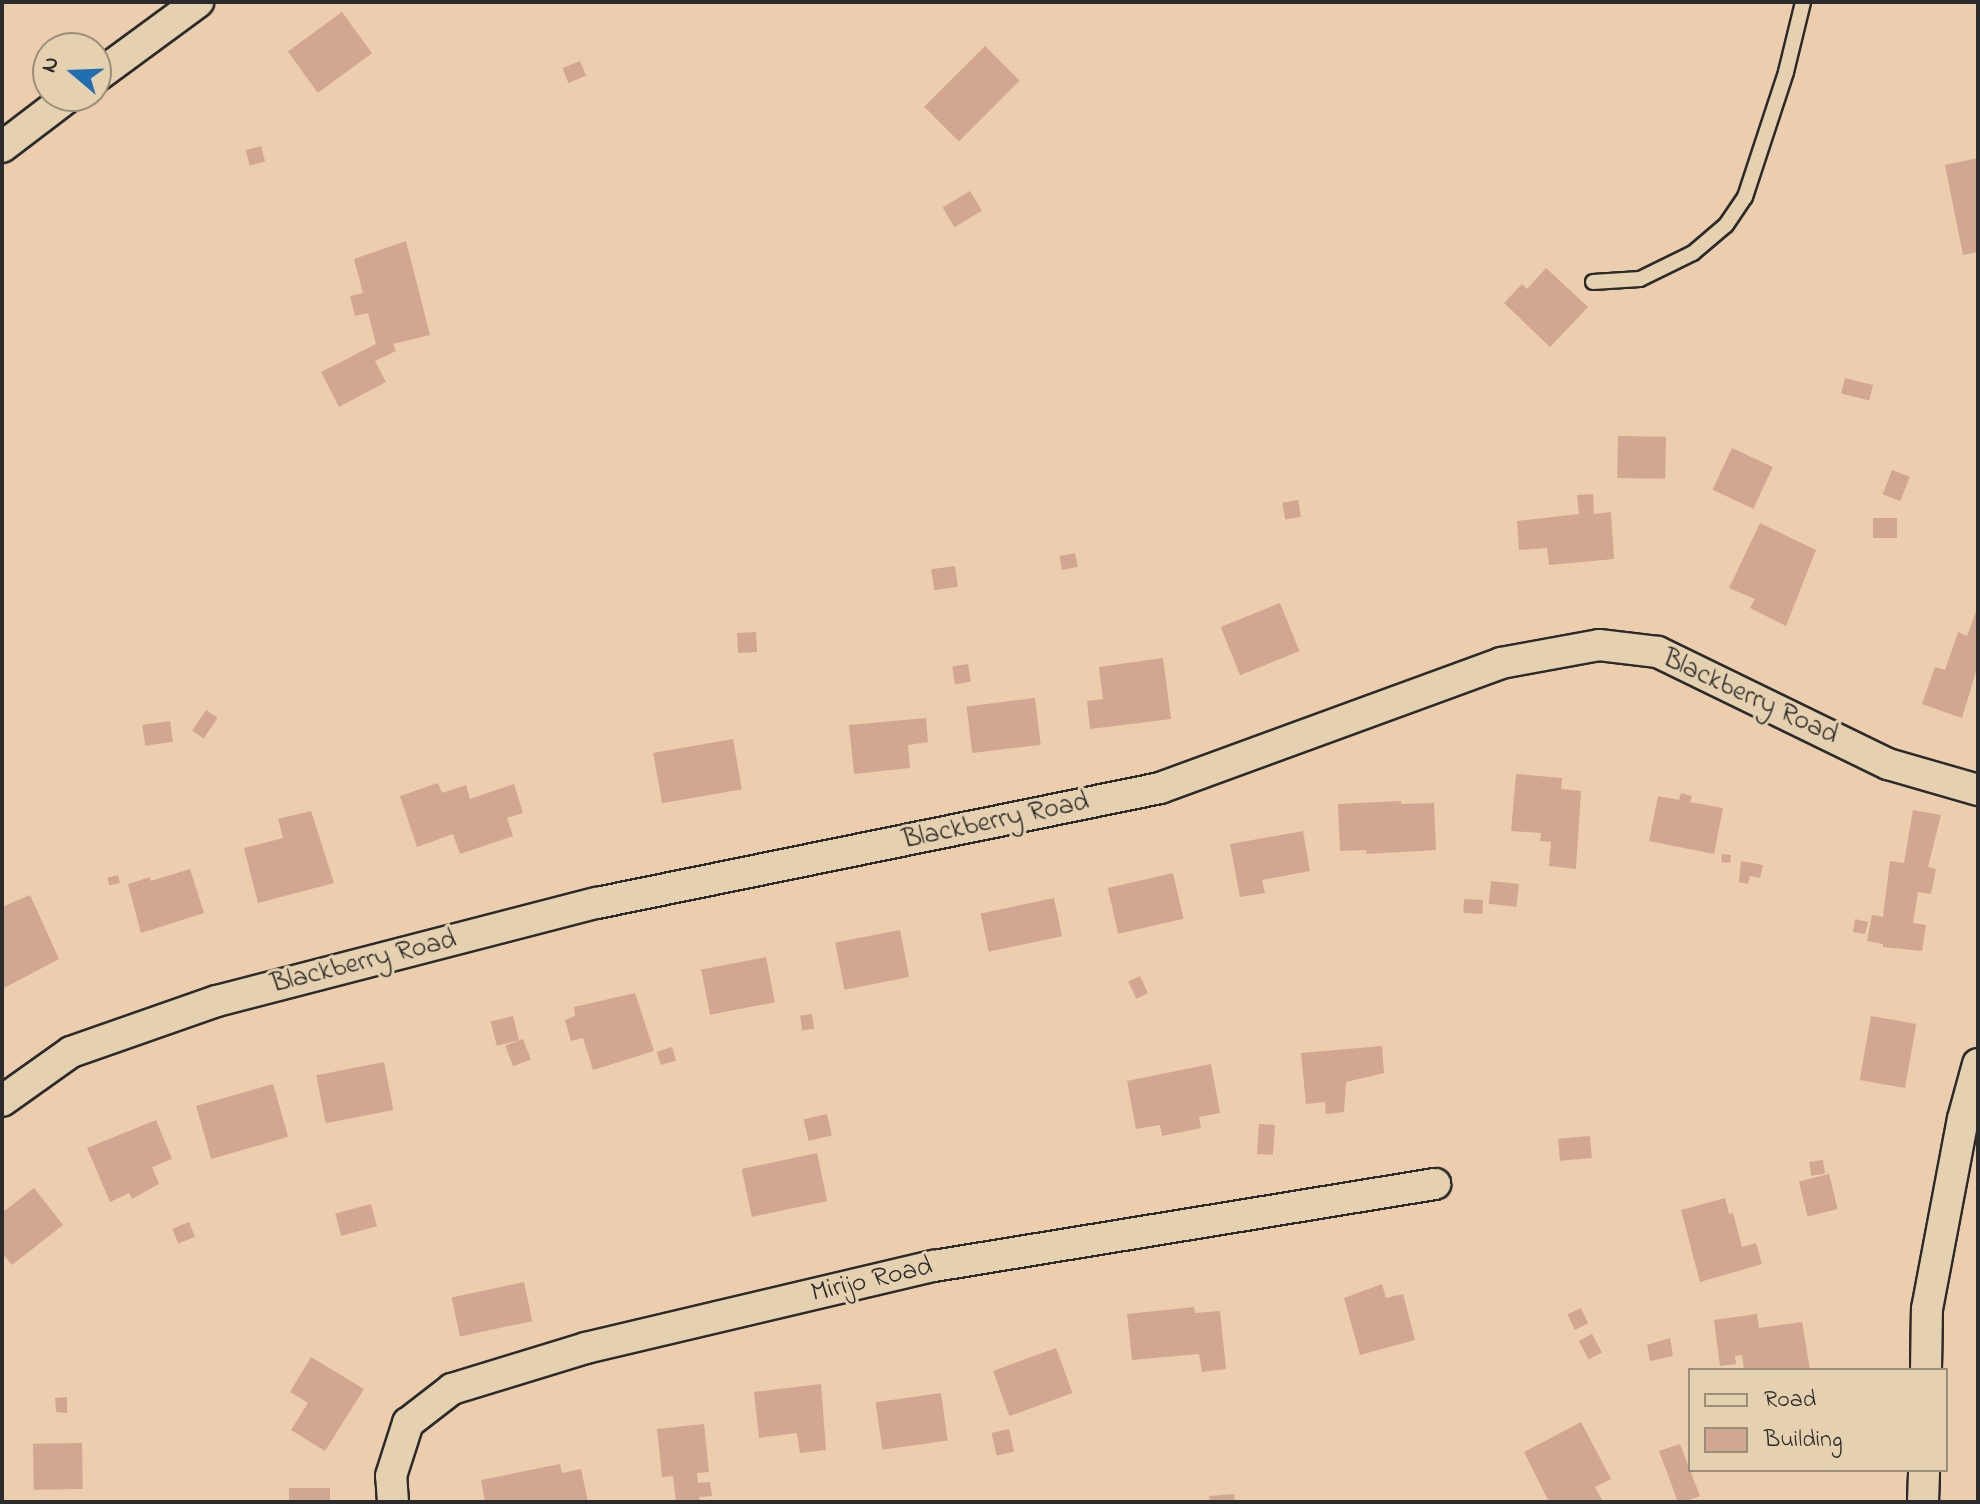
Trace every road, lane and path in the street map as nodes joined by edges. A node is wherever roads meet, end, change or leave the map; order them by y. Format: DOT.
graph roads {
  1 [pos="198,2"];
  2 [pos="1803,2"];
  3 [pos="112,65"];
  4 [pos="48,112"];
  5 [pos="2,147"];
  6 [pos="1593,282"];
  7 [pos="1978,790"];
  8 [pos="1978,1064"];
  9 [pos="2,1101"];
  10 [pos="1435,1184"];
  11 [pos="1926,1368"];
  12 [pos="1924,1472"];
  13 [pos="393,1502"];
  14 [pos="1923,1502"];
  1 -- 3 [label="street"];
  2 -- 6 [label="lane"];
  4 -- 5 [label="street"];
  7 -- 9 [label="street, Blackberry Road"];
  8 -- 11 [label="street"];
  10 -- 13 [label="street, Mirijo Road"];
  12 -- 14 [label="street"];
}
